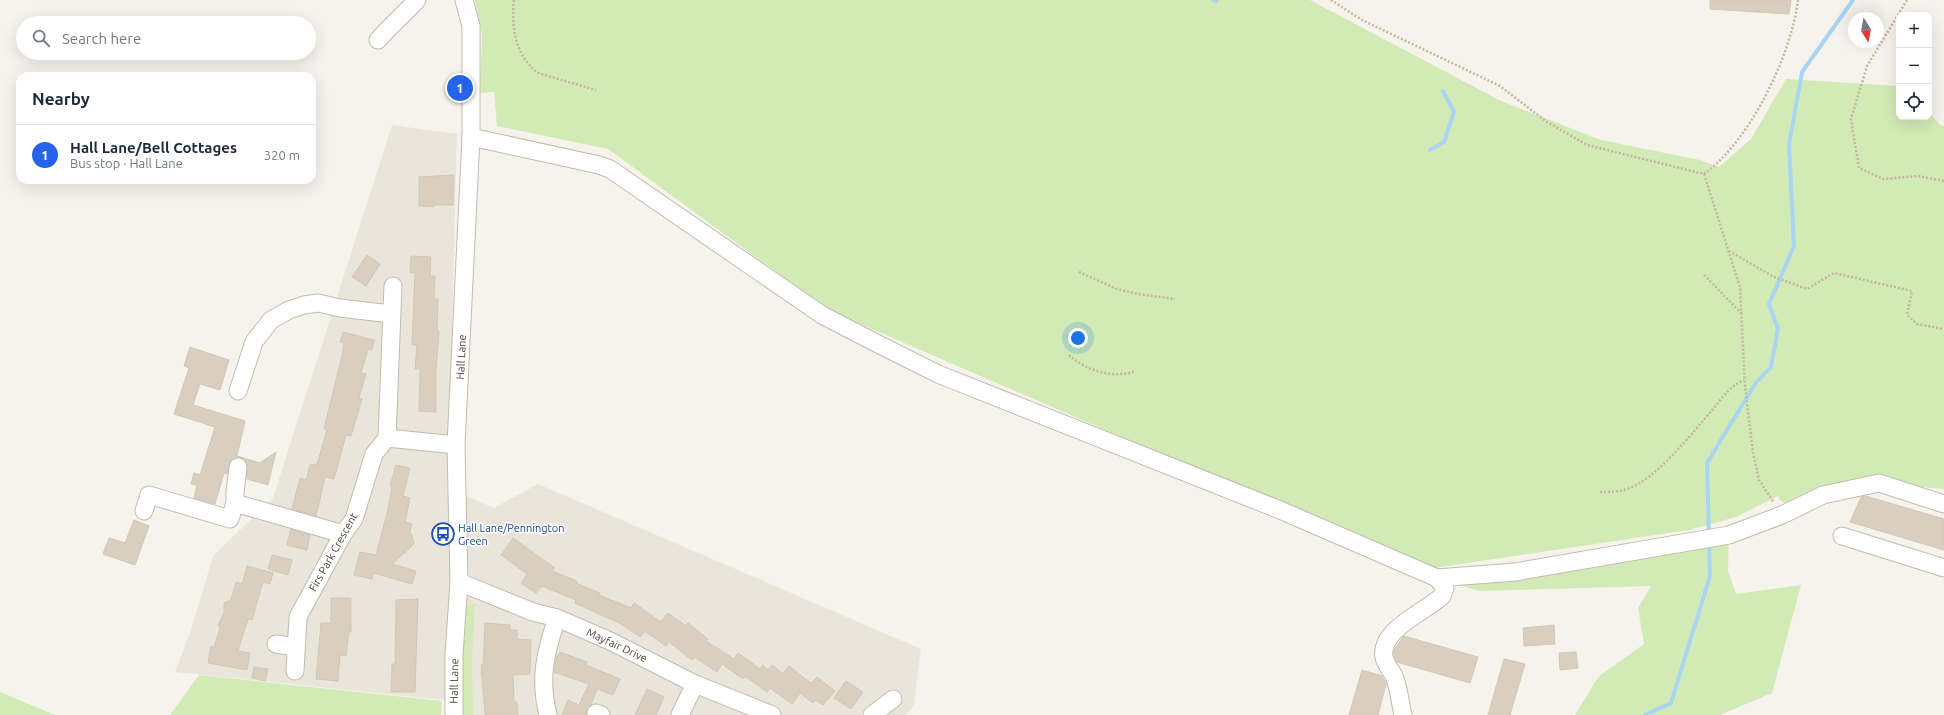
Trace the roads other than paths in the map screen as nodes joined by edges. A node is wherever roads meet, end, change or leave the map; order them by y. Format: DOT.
graph roads {
  1 [pos="417,0"];
  2 [pos="464,0"];
  3 [pos="378,40"];
  4 [pos="471,137"];
  5 [pos="393,286"];
  6 [pos="391,314"];
  7 [pos="238,391"];
  8 [pos="387,438"];
  9 [pos="456,445"];
  10 [pos="238,467"];
  11 [pos="236,503"];
  12 [pos="1944,504"];
  13 [pos="144,511"];
  14 [pos="343,534"];
  15 [pos="1842,536"];
  16 [pos="1944,568"];
  17 [pos="1437,578"];
  18 [pos="458,582"];
  19 [pos="557,618"];
  20 [pos="276,644"];
  21 [pos="296,647"];
  22 [pos="295,671"];
  23 [pos="695,684"];
  24 [pos="893,699"];
  25 [pos="454,715"];
  26 [pos="548,715"];
  27 [pos="680,715"];
  28 [pos="772,715"];
  29 [pos="872,715"];
  30 [pos="1403,715"];
  1 -- 3 [label="street"];
  2 -- 4 [label="street, Hall Lane"];
  4 -- 9 [label="street, Hall Lane"];
  4 -- 17 [label="street"];
  5 -- 6 [label="street"];
  6 -- 7 [label="street"];
  6 -- 8 [label="street"];
  8 -- 9 [label="street"];
  8 -- 14 [label="street, Firs Park Crescent"];
  9 -- 18 [label="street, Hall Lane"];
  10 -- 11 [label="street"];
  11 -- 13 [label="street"];
  11 -- 14 [label="street"];
  12 -- 17 [label="street"];
  14 -- 21 [label="street, Firs Park Crescent"];
  15 -- 16 [label="street"];
  17 -- 30 [label="street"];
  18 -- 19 [label="street, Mayfair Drive"];
  18 -- 25 [label="street, Hall Lane"];
  19 -- 23 [label="street, Mayfair Drive"];
  19 -- 26 [label="street"];
  20 -- 21 [label="street"];
  21 -- 22 [label="street, Firs Park Crescent"];
  23 -- 27 [label="street"];
  23 -- 28 [label="street, Mayfair Drive"];
  24 -- 29 [label="street"];
}
